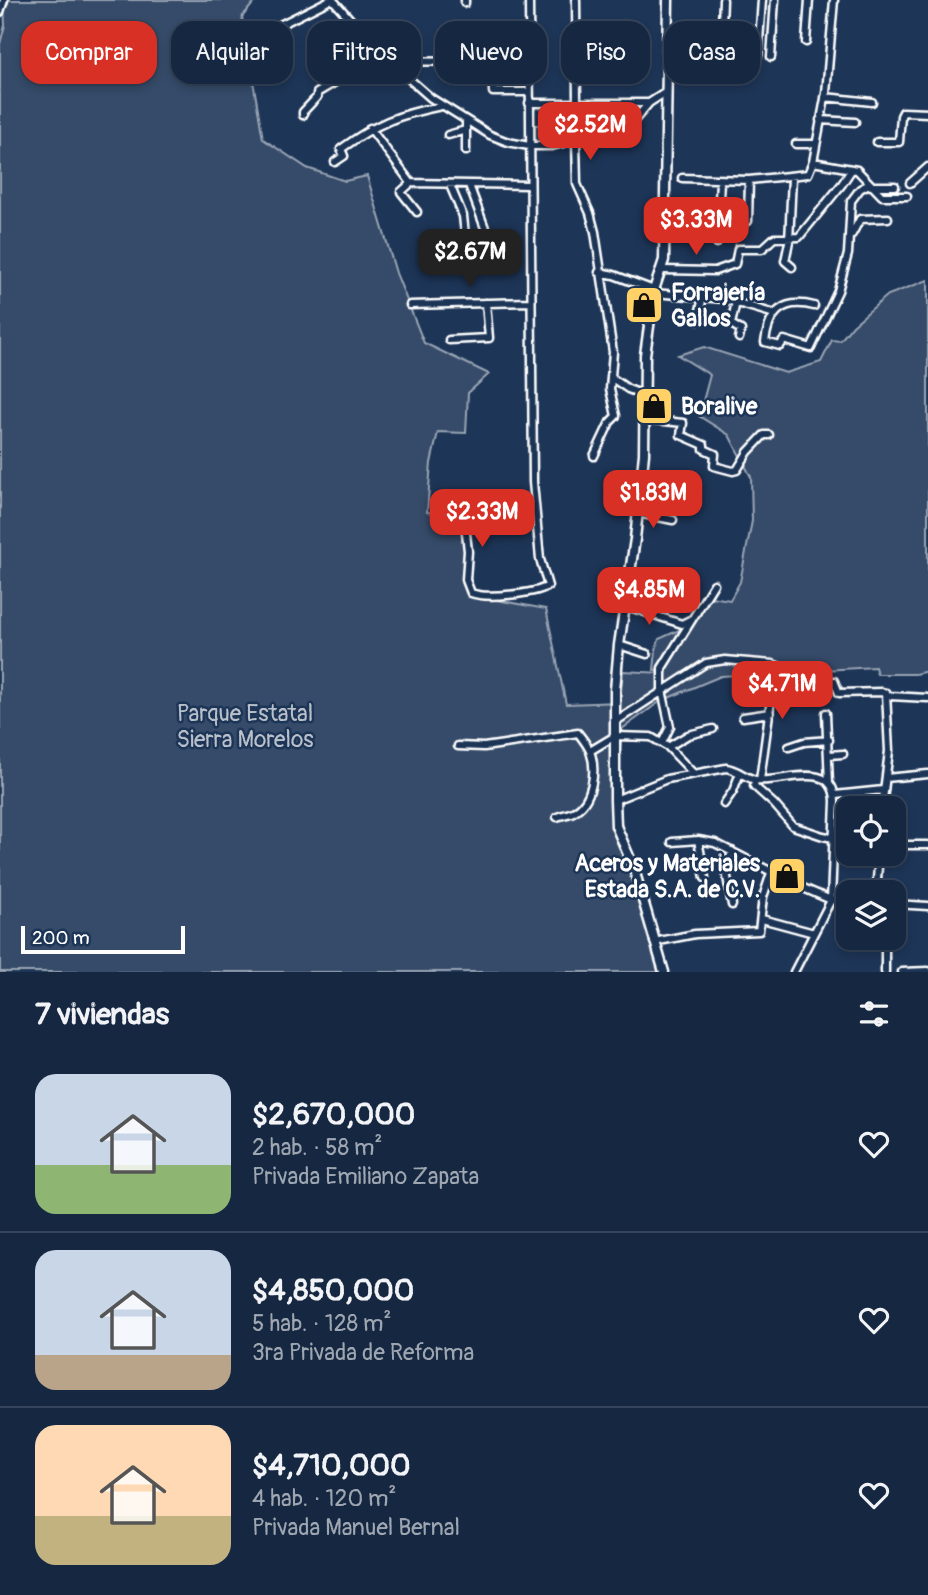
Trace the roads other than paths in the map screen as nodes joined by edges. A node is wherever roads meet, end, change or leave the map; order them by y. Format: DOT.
graph roads {
  1 [pos="4,0"];
  2 [pos="332,0"];
  3 [pos="529,0"];
  4 [pos="576,0"];
  5 [pos="668,0"];
  6 [pos="723,0"];
  7 [pos="762,0"];
  8 [pos="775,0"];
  9 [pos="809,0"];
  10 [pos="834,0"];
  11 [pos="0,12"];
  12 [pos="289,21"];
  13 [pos="351,21"];
  14 [pos="529,21"];
  15 [pos="722,21"];
  16 [pos="760,28"];
  17 [pos="806,42"];
  18 [pos="771,57"];
  19 [pos="332,84"];
  20 [pos="415,84"];
  21 [pos="493,84"];
  22 [pos="528,84"];
  23 [pos="528,92"];
  24 [pos="666,92"];
  25 [pos="825,97"];
  26 [pos="872,102"];
  27 [pos="528,103"];
  28 [pos="577,103"];
  29 [pos="649,103"];
  30 [pos="440,106"];
  31 [pos="928,113"];
  32 [pos="303,115"];
  33 [pos="820,120"];
  34 [pos="466,121"];
  35 [pos="855,122"];
  36 [pos="370,128"];
  37 [pos="466,130"];
  38 [pos="448,135"];
  39 [pos="576,140"];
  40 [pos="877,142"];
  41 [pos="796,144"];
  42 [pos="816,144"];
  43 [pos="529,146"];
  44 [pos="467,151"];
  45 [pos="335,162"];
  46 [pos="814,162"];
  47 [pos="928,167"];
  48 [pos="852,169"];
  49 [pos="792,177"];
  50 [pos="682,178"];
  51 [pos="720,180"];
  52 [pos="750,180"];
  53 [pos="411,183"];
  54 [pos="910,183"];
  55 [pos="450,185"];
  56 [pos="468,185"];
  57 [pos="530,185"];
  58 [pos="870,185"];
  59 [pos="895,186"];
  60 [pos="907,196"];
  61 [pos="417,212"];
  62 [pos="888,218"];
  63 [pos="748,221"];
  64 [pos="664,226"];
  65 [pos="685,227"];
  66 [pos="488,236"];
  67 [pos="789,238"];
  68 [pos="849,239"];
  69 [pos="718,243"];
  70 [pos="788,246"];
  71 [pos="798,250"];
  72 [pos="467,254"];
  73 [pos="792,267"];
  74 [pos="663,270"];
  75 [pos="600,272"];
  76 [pos="654,292"];
  77 [pos="703,296"];
  78 [pos="531,302"];
  79 [pos="736,302"];
  80 [pos="486,303"];
  81 [pos="410,304"];
  82 [pos="814,306"];
  83 [pos="775,314"];
  84 [pos="698,320"];
  85 [pos="739,338"];
  86 [pos="449,340"];
  87 [pos="614,379"];
  88 [pos="644,395"];
  89 [pos="645,419"];
  90 [pos="769,435"];
  91 [pos="594,456"];
  92 [pos="638,513"];
  93 [pos="464,515"];
  94 [pos="673,520"];
  95 [pos="714,584"];
  96 [pos="628,589"];
  97 [pos="647,592"];
  98 [pos="626,606"];
  99 [pos="693,620"];
  100 [pos="619,645"];
  101 [pos="647,654"];
  102 [pos="779,685"];
  103 [pos="662,690"];
  104 [pos="886,693"];
  105 [pos="928,698"];
  106 [pos="770,713"];
  107 [pos="826,713"];
  108 [pos="743,717"];
  109 [pos="615,722"];
  110 [pos="713,729"];
  111 [pos="615,736"];
  112 [pos="829,740"];
  113 [pos="665,745"];
  114 [pos="458,746"];
  115 [pos="789,747"];
  116 [pos="590,751"];
  117 [pos="843,754"];
  118 [pos="829,755"];
  119 [pos="693,773"];
  120 [pos="740,773"];
  121 [pos="928,775"];
  122 [pos="886,778"];
  123 [pos="757,780"];
  124 [pos="829,783"];
  125 [pos="883,790"];
  126 [pos="835,795"];
  127 [pos="883,796"];
  128 [pos="615,800"];
  129 [pos="724,804"];
  130 [pos="557,817"];
  131 [pos="833,839"];
  132 [pos="836,839"];
  133 [pos="698,840"];
  134 [pos="672,842"];
  135 [pos="906,845"];
  136 [pos="928,845"];
  137 [pos="732,851"];
  138 [pos="771,873"];
  139 [pos="705,878"];
  140 [pos="831,900"];
  141 [pos="836,900"];
  142 [pos="732,905"];
  143 [pos="906,905"];
  144 [pos="928,906"];
  145 [pos="762,919"];
  146 [pos="814,933"];
  147 [pos="654,942"];
  148 [pos="885,950"];
  149 [pos="928,971"];
  150 [pos="664,972"];
  151 [pos="794,972"];
  152 [pos="885,972"];
  153 [pos="902,972"];
  154 [pos="910,972"];
  1 -- 11 [label="street"];
  2 -- 12 [label="street"];
  2 -- 13 [label="street"];
  3 -- 14 [label="street"];
  4 -- 28 [label="street"];
  5 -- 24 [label="street"];
  6 -- 15 [label="street"];
  7 -- 16 [label="street"];
  8 -- 18 [label="street"];
  9 -- 17 [label="street"];
  10 -- 25 [label="street"];
  19 -- 32 [label="street"];
  20 -- 30 [label="street"];
  21 -- 23 [label="street"];
  22 -- 23 [label="street"];
  23 -- 27 [label="street"];
  24 -- 29 [label="street"];
  24 -- 64 [label="street"];
  25 -- 26 [label="street"];
  25 -- 33 [label="street"];
  27 -- 28 [label="street"];
  27 -- 43 [label="street"];
  28 -- 29 [label="street"];
  29 -- 39 [label="street"];
  30 -- 34 [label="street"];
  30 -- 36 [label="street"];
  31 -- 40 [label="street"];
  33 -- 35 [label="street"];
  33 -- 42 [label="street"];
  34 -- 37 [label="street"];
  34 -- 43 [label="street"];
  36 -- 45 [label="street"];
  36 -- 53 [label="street"];
  37 -- 38 [label="street"];
  37 -- 44 [label="street"];
  39 -- 43 [label="street"];
  39 -- 75 [label="street"];
  41 -- 42 [label="street"];
  42 -- 46 [label="street"];
  43 -- 57 [label="street"];
  46 -- 48 [label="street"];
  46 -- 49 [label="street"];
  47 -- 54 [label="street"];
  48 -- 58 [label="street"];
  48 -- 67 [label="street"];
  49 -- 52 [label="street"];
  49 -- 67 [label="street"];
  50 -- 51 [label="street"];
  51 -- 52 [label="street"];
  51 -- 69 [label="street"];
  52 -- 63 [label="street"];
  53 -- 55 [label="street"];
  53 -- 61 [label="street"];
  55 -- 56 [label="street"];
  55 -- 72 [label="street"];
  56 -- 57 [label="street"];
  56 -- 66 [label="street"];
  57 -- 78 [label="street"];
  58 -- 59 [label="street"];
  58 -- 60 [label="street"];
  58 -- 68 [label="street"];
  62 -- 68 [label="street"];
  64 -- 65 [label="street"];
  64 -- 74 [label="street"];
  67 -- 70 [label="street"];
  67 -- 74 [label="street"];
  68 -- 83 [label="street"];
  70 -- 71 [label="street"];
  70 -- 73 [label="street"];
  74 -- 76 [label="street"];
  75 -- 76 [label="street"];
  75 -- 87 [label="street"];
  76 -- 77 [label="street"];
  76 -- 88 [label="street"];
  77 -- 79 [label="street"];
  77 -- 84 [label="street"];
  78 -- 80 [label="street"];
  78 -- 93 [label="street"];
  79 -- 83 [label="street"];
  79 -- 85 [label="street"];
  80 -- 81 [label="street"];
  80 -- 86 [label="street"];
  82 -- 83 [label="street"];
  87 -- 88 [label="street"];
  87 -- 91 [label="street"];
  88 -- 89 [label="street"];
  89 -- 90 [label="street"];
  89 -- 92 [label="street"];
  92 -- 94 [label="street"];
  92 -- 96 [label="street"];
  95 -- 99 [label="street"];
  96 -- 97 [label="street"];
  96 -- 98 [label="street"];
  98 -- 99 [label="street"];
  98 -- 100 [label="street"];
  99 -- 103 [label="street"];
  100 -- 101 [label="street"];
  100 -- 109 [label="street"];
  102 -- 103 [label="street"];
  102 -- 104 [label="street"];
  102 -- 106 [label="street"];
  103 -- 109 [label="street"];
  103 -- 113 [label="street"];
  104 -- 105 [label="street"];
  104 -- 122 [label="street"];
  106 -- 108 [label="street"];
  106 -- 123 [label="street"];
  107 -- 112 [label="street"];
  109 -- 111 [label="street"];
  110 -- 113 [label="street"];
  111 -- 113 [label="street"];
  111 -- 116 [label="street"];
  111 -- 128 [label="street"];
  112 -- 115 [label="street"];
  112 -- 118 [label="street"];
  113 -- 119 [label="street"];
  114 -- 116 [label="street"];
  116 -- 130 [label="street"];
  117 -- 118 [label="street"];
  118 -- 124 [label="street"];
  119 -- 120 [label="street"];
  119 -- 128 [label="street"];
  120 -- 123 [label="street"];
  120 -- 129 [label="street"];
  121 -- 122 [label="street"];
  122 -- 125 [label="street"];
  123 -- 124 [label="street"];
  123 -- 131 [label="street"];
  124 -- 126 [label="street"];
  125 -- 126 [label="street"];
  125 -- 127 [label="street"];
  126 -- 131 [label="street"];
  128 -- 147 [label="street"];
  131 -- 132 [label="street"];
  131 -- 140 [label="street"];
  133 -- 134 [label="street"];
  133 -- 137 [label="street"];
  133 -- 139 [label="street"];
  135 -- 136 [label="street"];
  137 -- 138 [label="street"];
  137 -- 142 [label="street"];
  138 -- 140 [label="street"];
  138 -- 145 [label="street"];
  140 -- 141 [label="street"];
  140 -- 146 [label="street"];
  143 -- 144 [label="street"];
  145 -- 146 [label="street"];
  145 -- 147 [label="street"];
  146 -- 151 [label="street"];
  147 -- 150 [label="street"];
  148 -- 152 [label="street"];
  149 -- 154 [label="street"];
  153 -- 154 [label="street"];
}
